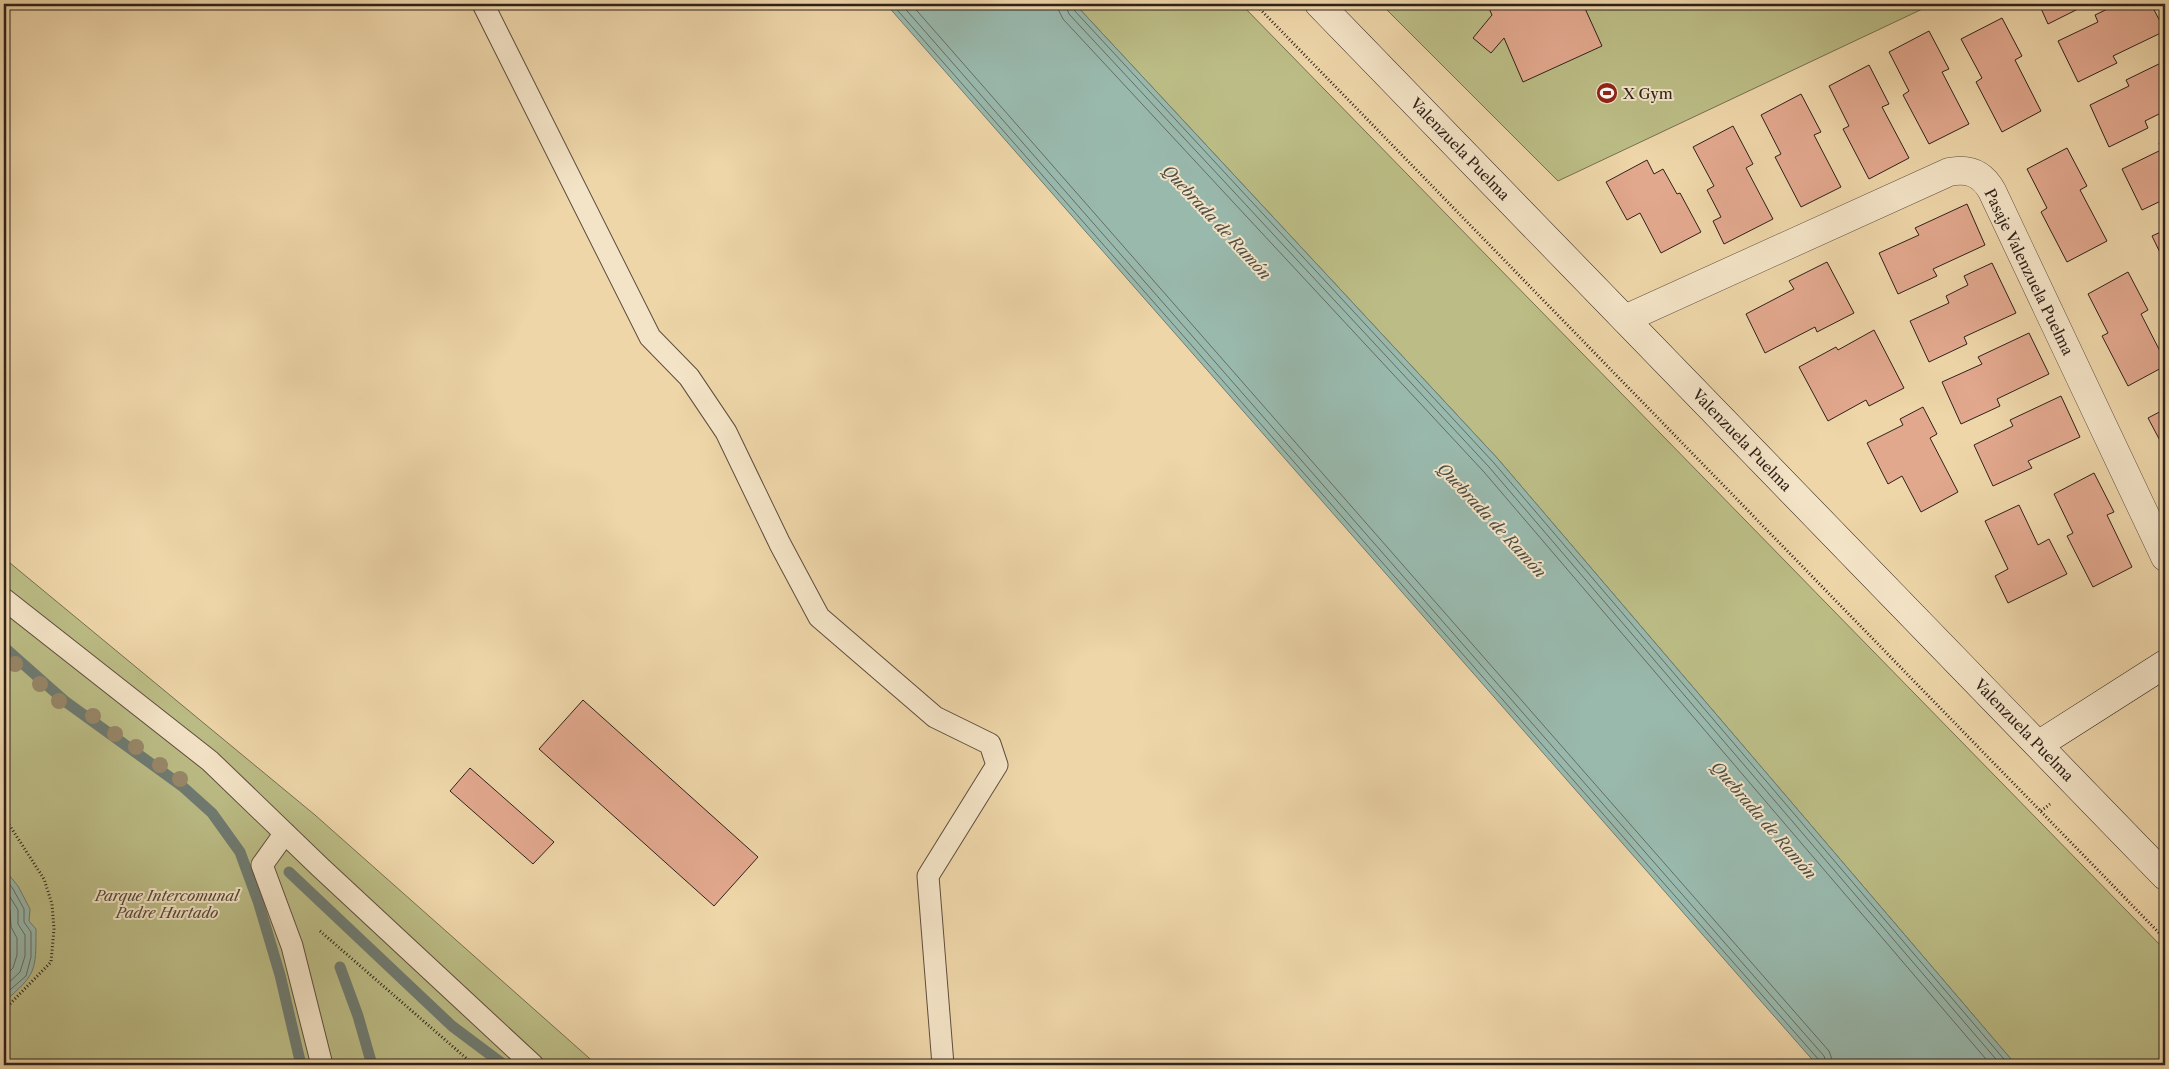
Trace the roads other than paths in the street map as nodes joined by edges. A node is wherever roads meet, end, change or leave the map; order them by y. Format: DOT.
graph roads {
  1 [pos="483,4"];
  2 [pos="1319,4"];
  3 [pos="1625,319"];
  4 [pos="2165,557"];
  5 [pos="4,599"];
  6 [pos="2165,664"];
  7 [pos="2038,745"];
  8 [pos="285,833"];
  9 [pos="2165,876"];
  10 [pos="322,1065"];
  11 [pos="533,1065"];
  12 [pos="944,1065"];
  1 -- 12 [label="lane"];
  2 -- 3 [label="main road, Valenzuela Puelma"];
  3 -- 4 [label="main road, Pasaje Valenzuela Puelma"];
  3 -- 7 [label="main road, Valenzuela Puelma"];
  5 -- 8 [label="lane"];
  6 -- 7 [label="main road"];
  7 -- 9 [label="main road, Valenzuela Puelma"];
  8 -- 10 [label="lane"];
  8 -- 11 [label="lane"];
}
